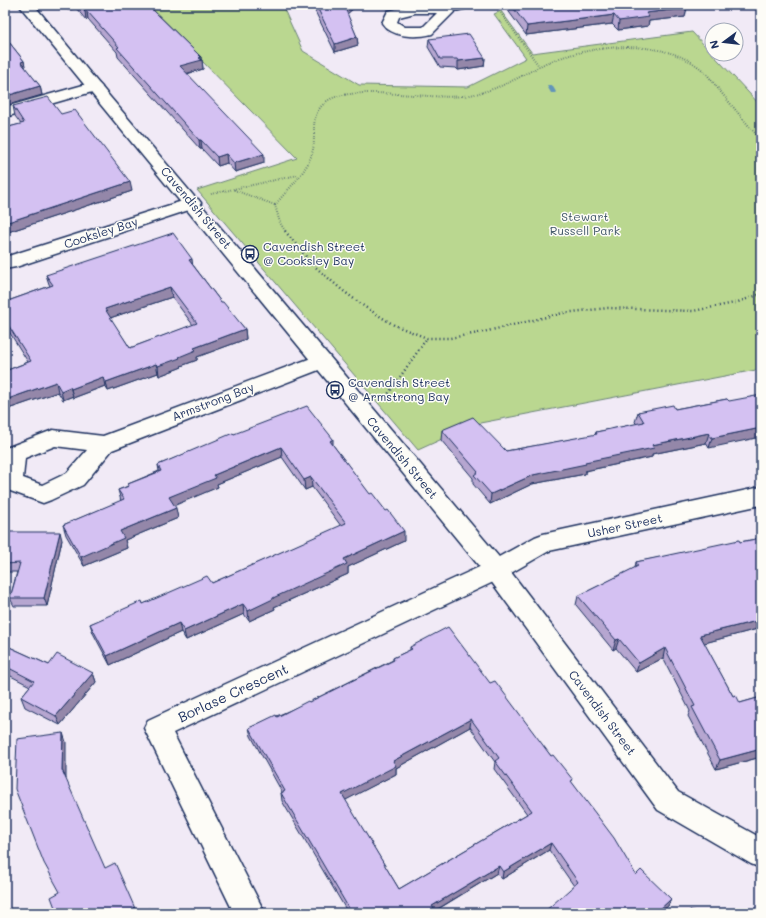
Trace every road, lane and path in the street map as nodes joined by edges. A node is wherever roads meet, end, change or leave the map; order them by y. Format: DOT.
graph roads {
  1 [pos="26,5"];
  2 [pos="495,5"];
  3 [pos="540,66"];
  4 [pos="94,88"];
  5 [pos="5,112"];
  6 [pos="761,140"];
  7 [pos="299,175"];
  8 [pos="192,203"];
  9 [pos="274,205"];
  10 [pos="6,264"];
  11 [pos="761,294"];
  12 [pos="427,338"];
  13 [pos="322,361"];
  14 [pos="368,417"];
  15 [pos="104,444"];
  16 [pos="761,496"];
  17 [pos="496,570"];
  18 [pos="761,854"];
  19 [pos="250,913"];
  1 -- 4 [label="street, Cavendish Street"];
  2 -- 3 [label="path"];
  3 -- 6 [label="path"];
  3 -- 7 [label="path"];
  4 -- 5 [label="street"];
  4 -- 8 [label="street, Cavendish Street"];
  7 -- 9 [label="path"];
  7 -- 9 [label="path"];
  8 -- 10 [label="street, Cooksley Bay"];
  8 -- 13 [label="street, Cavendish Street"];
  9 -- 12 [label="path"];
  11 -- 12 [label="path"];
  12 -- 14 [label="path"];
  13 -- 14 [label="street, Cavendish Street"];
  13 -- 15 [label="street, Armstrong Bay"];
  14 -- 17 [label="street, Cavendish Street"];
  16 -- 17 [label="street, Usher Street"];
  17 -- 18 [label="street, Cavendish Street"];
  17 -- 19 [label="street, Borlase Crescent"];
}
